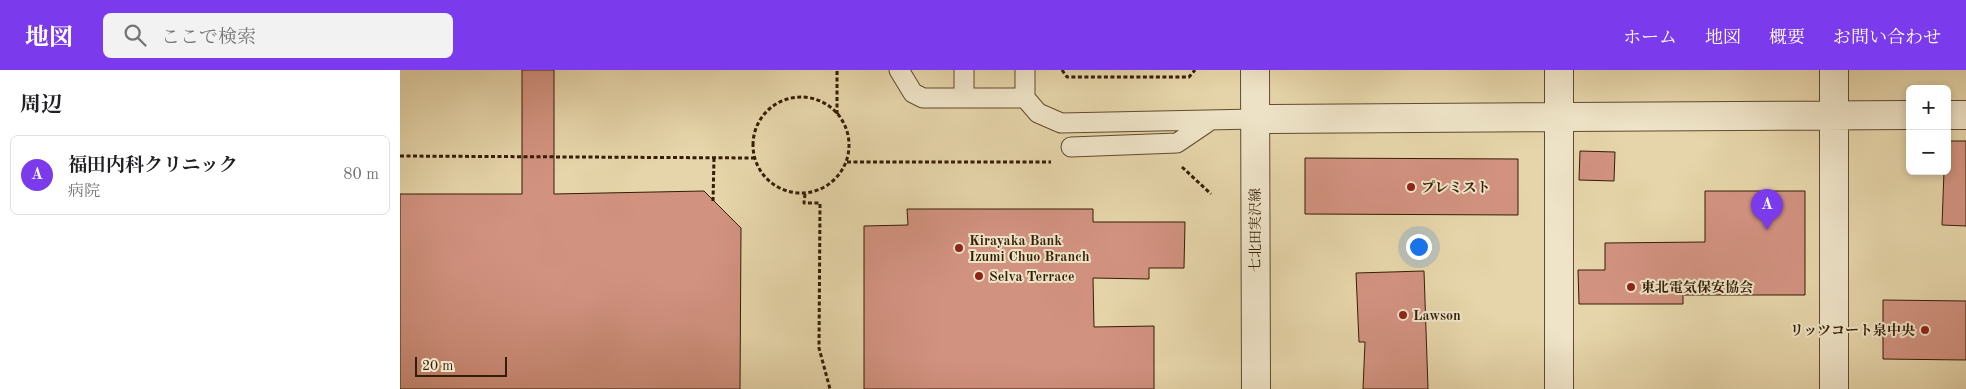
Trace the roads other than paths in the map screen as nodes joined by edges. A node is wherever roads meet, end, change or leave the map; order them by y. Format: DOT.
graph roads {
  1 [pos="899,70"];
  2 [pos="964,70"];
  3 [pos="1025,70"];
  4 [pos="1255,70"];
  5 [pos="1559,70"];
  6 [pos="1834,70"];
  7 [pos="964,98"];
  8 [pos="1026,98"];
  9 [pos="1906,115"];
  10 [pos="1951,115"];
  11 [pos="1966,115"];
  12 [pos="1832,116"];
  13 [pos="1560,118"];
  14 [pos="1255,119"];
  15 [pos="1211,120"];
  16 [pos="1071,147"];
  17 [pos="1256,389"];
  18 [pos="1560,389"];
  19 [pos="1834,389"];
  1 -- 7 [label="lane"];
  2 -- 7 [label="lane"];
  3 -- 8 [label="lane"];
  4 -- 14 [label="street, 七北田実沢線"];
  5 -- 13 [label="street"];
  6 -- 12 [label="street"];
  7 -- 8 [label="lane"];
  8 -- 15 [label="lane"];
  9 -- 12 [label="street"];
  10 -- 11 [label="street"];
  12 -- 13 [label="street"];
  12 -- 19 [label="street"];
  13 -- 14 [label="street"];
  13 -- 18 [label="street"];
  14 -- 15 [label="lane"];
  14 -- 17 [label="street, 七北田実沢線"];
  15 -- 16 [label="lane"];
}
